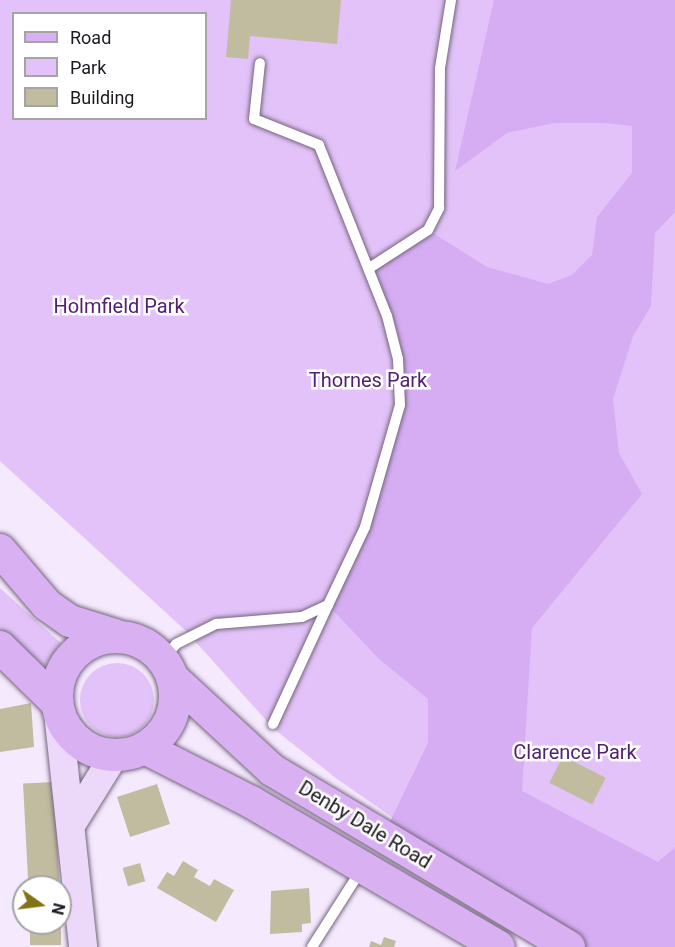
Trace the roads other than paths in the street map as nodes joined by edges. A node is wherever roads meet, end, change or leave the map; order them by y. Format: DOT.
graph roads {
  1 [pos="451,0"];
  2 [pos="260,63"];
  3 [pos="371,267"];
  4 [pos="0,550"];
  5 [pos="328,605"];
  6 [pos="115,635"];
  7 [pos="0,647"];
  8 [pos="170,670"];
  9 [pos="57,711"];
  10 [pos="273,724"];
  11 [pos="145,748"];
  12 [pos="114,756"];
  13 [pos="71,825"];
  14 [pos="363,867"];
  15 [pos="83,947"];
  16 [pos="312,947"];
  17 [pos="499,947"];
  18 [pos="569,947"];
  1 -- 3 [label="lane"];
  2 -- 3 [label="lane"];
  3 -- 5 [label="lane"];
  4 -- 6 [label="main road"];
  5 -- 8 [label="lane"];
  5 -- 10 [label="lane"];
  6 -- 8 [label="main road"];
  6 -- 9 [label="main road"];
  7 -- 9 [label="main road"];
  8 -- 11 [label="main road"];
  8 -- 18 [label="main road, Denby Dale Road"];
  9 -- 12 [label="main road"];
  9 -- 13 [label="street"];
  11 -- 12 [label="main road"];
  11 -- 14 [label="main road, Denby Dale Road"];
  12 -- 13 [label="street"];
  13 -- 15 [label="street"];
  14 -- 16 [label="lane"];
  14 -- 17 [label="main road, Denby Dale Road"];
}
